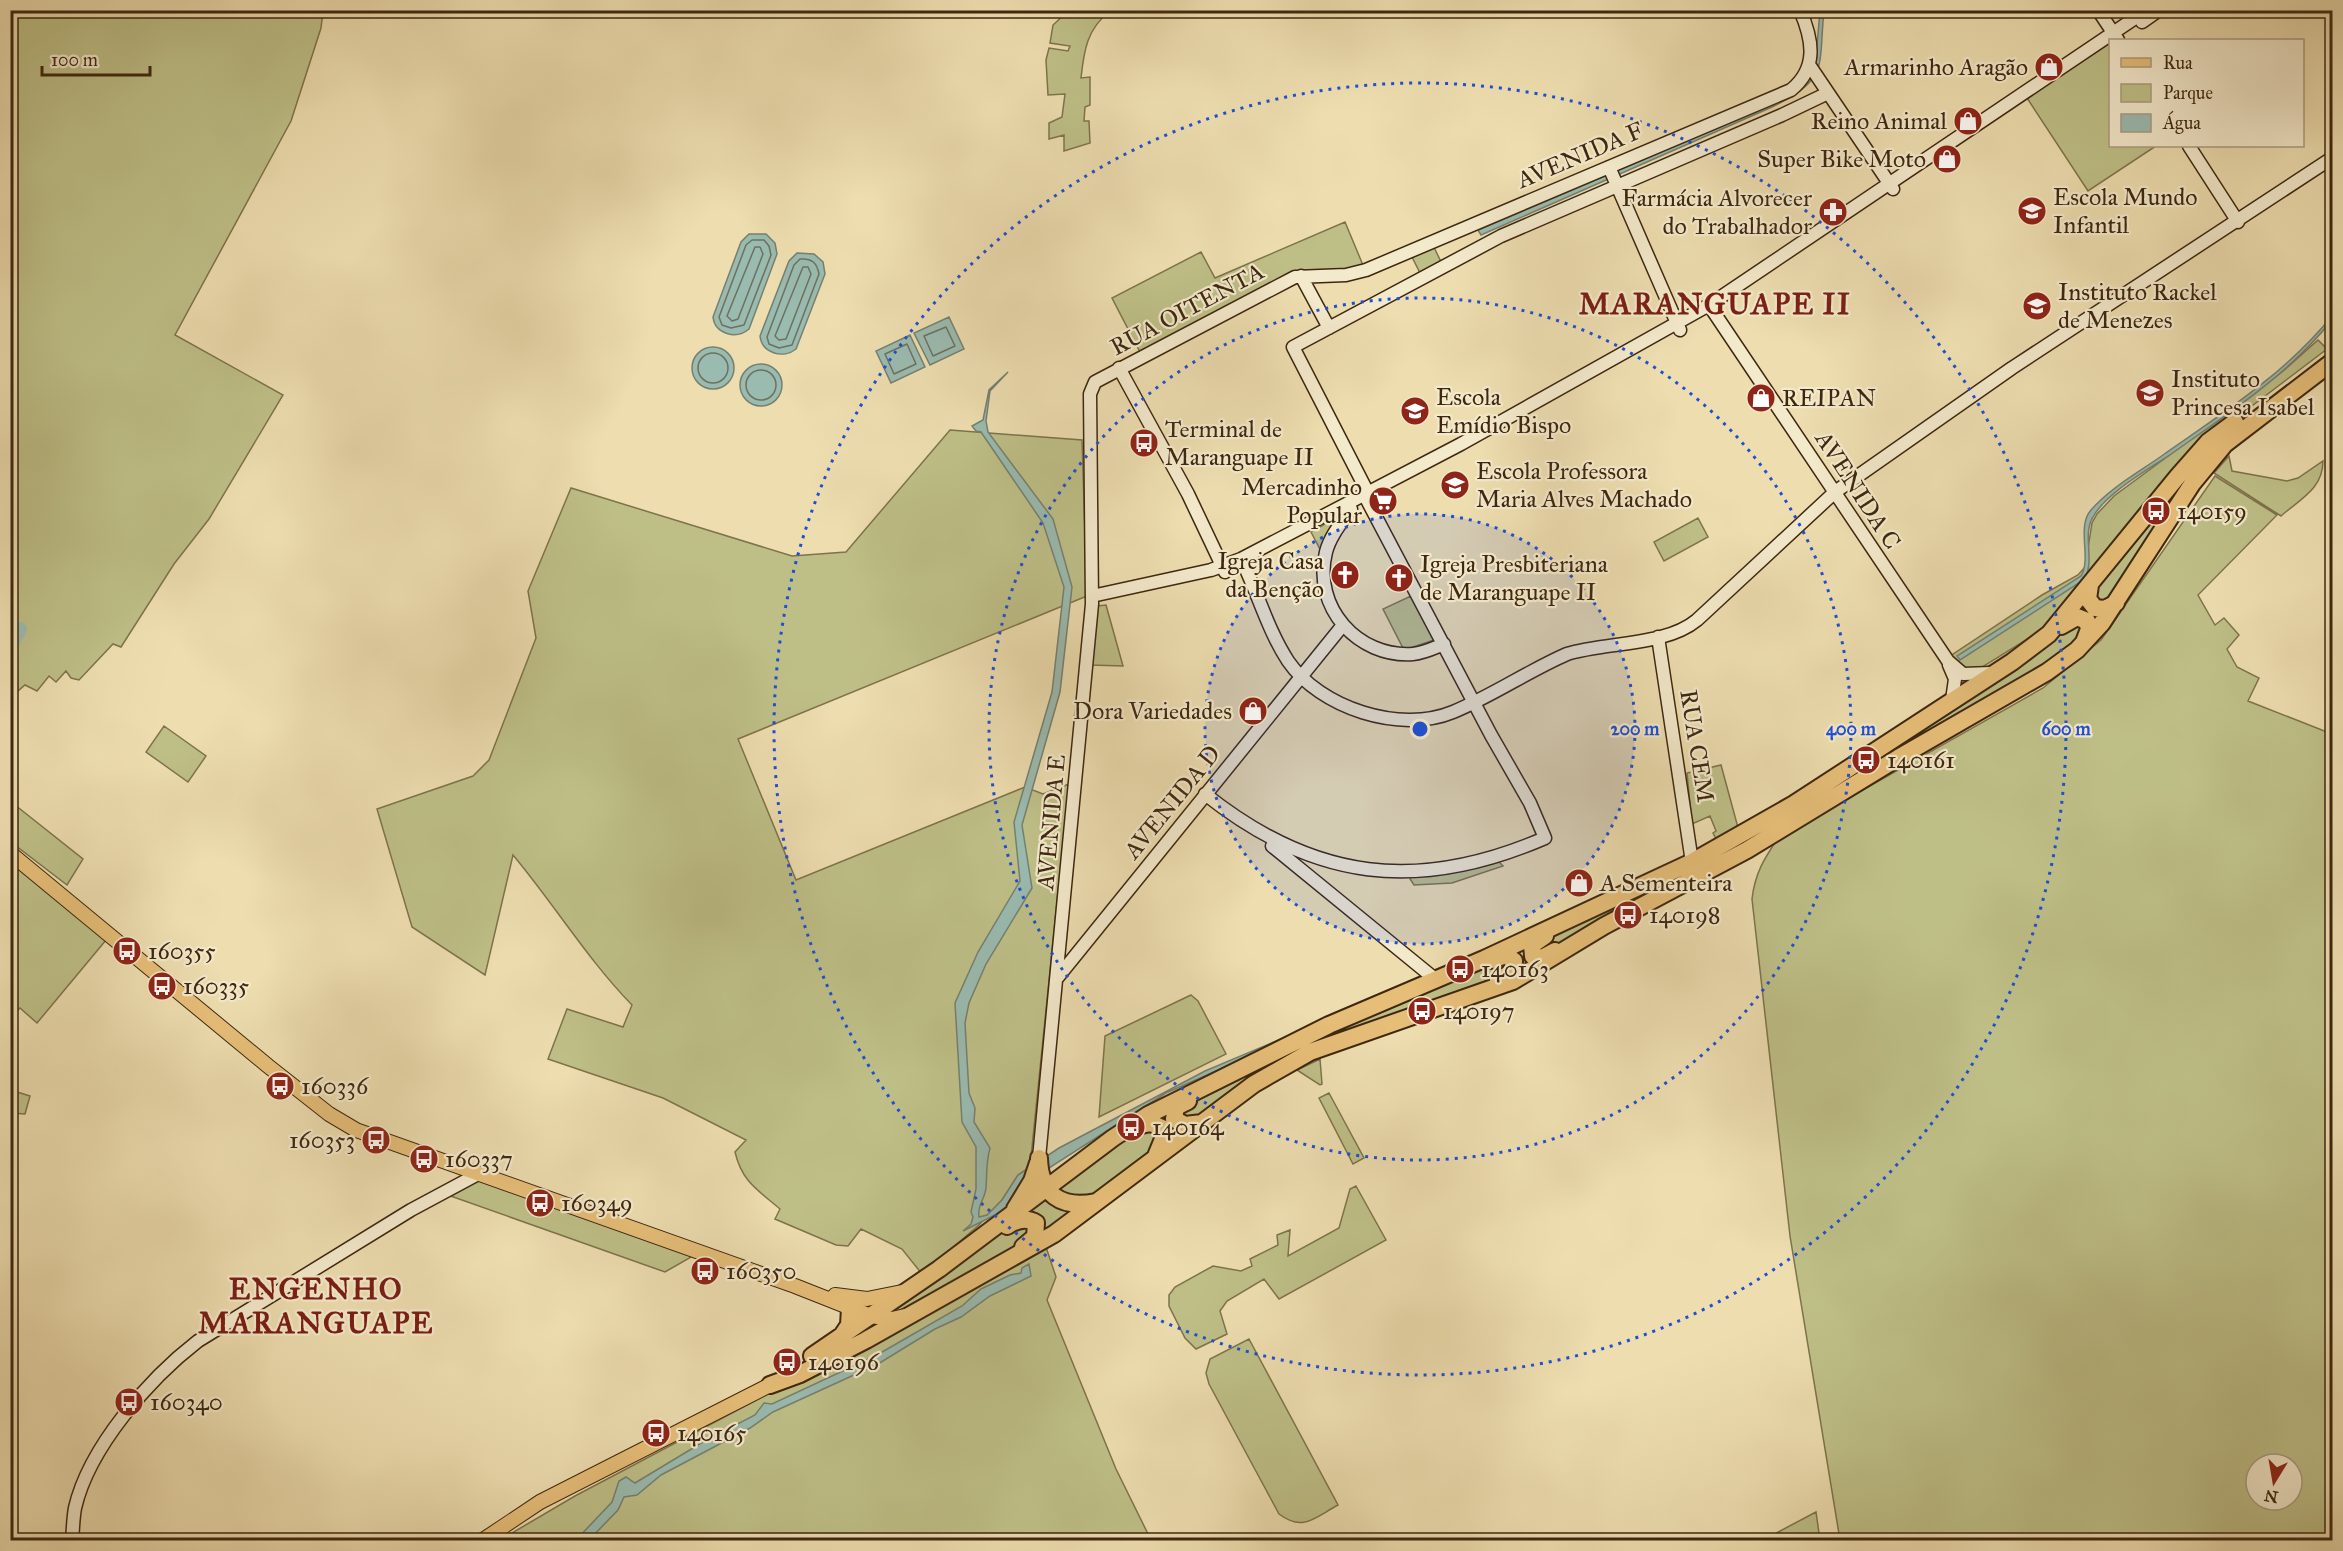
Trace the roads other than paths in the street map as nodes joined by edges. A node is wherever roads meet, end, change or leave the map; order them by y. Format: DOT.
graph roads {
  1 [pos="1800,10"];
  2 [pos="2098,10"];
  3 [pos="2147,10"];
  4 [pos="2159,10"];
  5 [pos="2114,39"];
  6 [pos="2109,42"];
  7 [pos="1811,68"];
  8 [pos="1828,93"];
  9 [pos="2190,147"];
  10 [pos="2332,158"];
  11 [pos="1609,167"];
  12 [pos="1616,183"];
  13 [pos="1892,186"];
  14 [pos="2238,222"];
  15 [pos="1301,276"];
  16 [pos="1713,311"];
  17 [pos="1678,327"];
  18 [pos="1329,328"];
  19 [pos="2332,349"];
  20 [pos="2332,362"];
  21 [pos="1119,368"];
  22 [pos="1095,382"];
  23 [pos="1835,492"];
  24 [pos="1367,497"];
  25 [pos="1351,509"];
  26 [pos="1244,565"];
  27 [pos="1224,570"];
  28 [pos="2090,585"];
  29 [pos="1092,600"];
  30 [pos="2116,603"];
  31 [pos="1343,625"];
  32 [pos="2049,634"];
  33 [pos="1658,637"];
  34 [pos="2083,643"];
  35 [pos="1444,644"];
  36 [pos="1947,661"];
  37 [pos="1994,672"];
  38 [pos="1301,675"];
  39 [pos="1952,700"];
  40 [pos="1474,701"];
  41 [pos="1205,794"];
  42 [pos="1248,826"];
  43 [pos="10,853"];
  44 [pos="1692,862"];
  45 [pos="1619,896"];
  46 [pos="1605,926"];
  47 [pos="1057,978"];
  48 [pos="1435,979"];
  49 [pos="1385,1001"];
  50 [pos="1417,1013"];
  51 [pos="1261,1059"];
  52 [pos="1202,1123"];
  53 [pos="1127,1129"];
  54 [pos="1154,1159"];
  55 [pos="480,1173"];
  56 [pos="1042,1175"];
  57 [pos="1096,1202"];
  58 [pos="996,1268"];
  59 [pos="939,1269"];
  60 [pos="795,1286"];
  61 [pos="914,1288"];
  62 [pos="850,1308"];
  63 [pos="907,1315"];
  64 [pos="871,1316"];
  65 [pos="840,1338"];
  66 [pos="770,1385"];
  67 [pos="72,1540"];
  68 [pos="483,1540"];
  1 -- 7 [label="street"];
  2 -- 5 [label="street"];
  3 -- 5 [label="street"];
  4 -- 5 [label="street"];
  6 -- 13 [label="street"];
  7 -- 8 [label="street"];
  7 -- 15 [label="street, AVENIDA F"];
  8 -- 12 [label="street"];
  8 -- 13 [label="street"];
  9 -- 14 [label="street"];
  10 -- 14 [label="street"];
  11 -- 12 [label="street"];
  12 -- 17 [label="street"];
  12 -- 18 [label="street"];
  13 -- 16 [label="street"];
  13 -- 17 [label="street"];
  14 -- 23 [label="street"];
  15 -- 18 [label="street"];
  15 -- 21 [label="street, RUA OITENTA"];
  16 -- 17 [label="street"];
  16 -- 23 [label="street, AVENIDA C"];
  17 -- 24 [label="street"];
  18 -- 24 [label="street"];
  19 -- 28 [label="highway"];
  20 -- 30 [label="highway"];
  21 -- 22 [label="street, RUA OITENTA"];
  21 -- 27 [label="street"];
  22 -- 29 [label="street, AVENIDA E"];
  23 -- 33 [label="street"];
  23 -- 36 [label="street, AVENIDA C"];
  24 -- 25 [label="street"];
  24 -- 27 [label="street"];
  24 -- 35 [label="street"];
  25 -- 26 [label="street"];
  25 -- 31 [label="street"];
  26 -- 27 [label="street"];
  26 -- 38 [label="street"];
  27 -- 29 [label="street"];
  28 -- 30 [label="highway"];
  28 -- 32 [label="highway"];
  29 -- 47 [label="street, AVENIDA E"];
  30 -- 34 [label="highway"];
  31 -- 35 [label="street"];
  31 -- 38 [label="street, AVENIDA D"];
  32 -- 34 [label="highway"];
  32 -- 37 [label="highway"];
  33 -- 40 [label="street"];
  33 -- 44 [label="street, RUA CEM"];
  34 -- 46 [label="highway"];
  35 -- 40 [label="street"];
  36 -- 37 [label="street"];
  36 -- 39 [label="street"];
  37 -- 39 [label="highway"];
  38 -- 40 [label="street"];
  38 -- 41 [label="street, AVENIDA D"];
  39 -- 44 [label="highway"];
  40 -- 42 [label="street"];
  41 -- 42 [label="street"];
  41 -- 47 [label="street, AVENIDA D"];
  42 -- 48 [label="street"];
  43 -- 55 [label="main road"];
  44 -- 45 [label="highway"];
  45 -- 46 [label="highway"];
  45 -- 48 [label="highway"];
  46 -- 50 [label="highway"];
  47 -- 56 [label="street, AVENIDA E"];
  48 -- 49 [label="highway"];
  49 -- 50 [label="highway"];
  49 -- 51 [label="highway"];
  50 -- 52 [label="highway"];
  51 -- 52 [label="highway"];
  51 -- 53 [label="highway"];
  52 -- 54 [label="highway"];
  53 -- 54 [label="highway"];
  53 -- 56 [label="highway"];
  54 -- 57 [label="highway"];
  55 -- 60 [label="main road"];
  55 -- 67 [label="street"];
  56 -- 57 [label="highway"];
  56 -- 59 [label="highway"];
  57 -- 58 [label="highway"];
  58 -- 59 [label="highway"];
  58 -- 63 [label="highway"];
  59 -- 61 [label="highway"];
  60 -- 61 [label="main road"];
  60 -- 62 [label="main road"];
  61 -- 64 [label="highway"];
  62 -- 64 [label="main road"];
  62 -- 65 [label="highway"];
  63 -- 64 [label="main road"];
  63 -- 66 [label="highway"];
  64 -- 65 [label="highway"];
  65 -- 66 [label="highway"];
  66 -- 68 [label="main road"];
}
